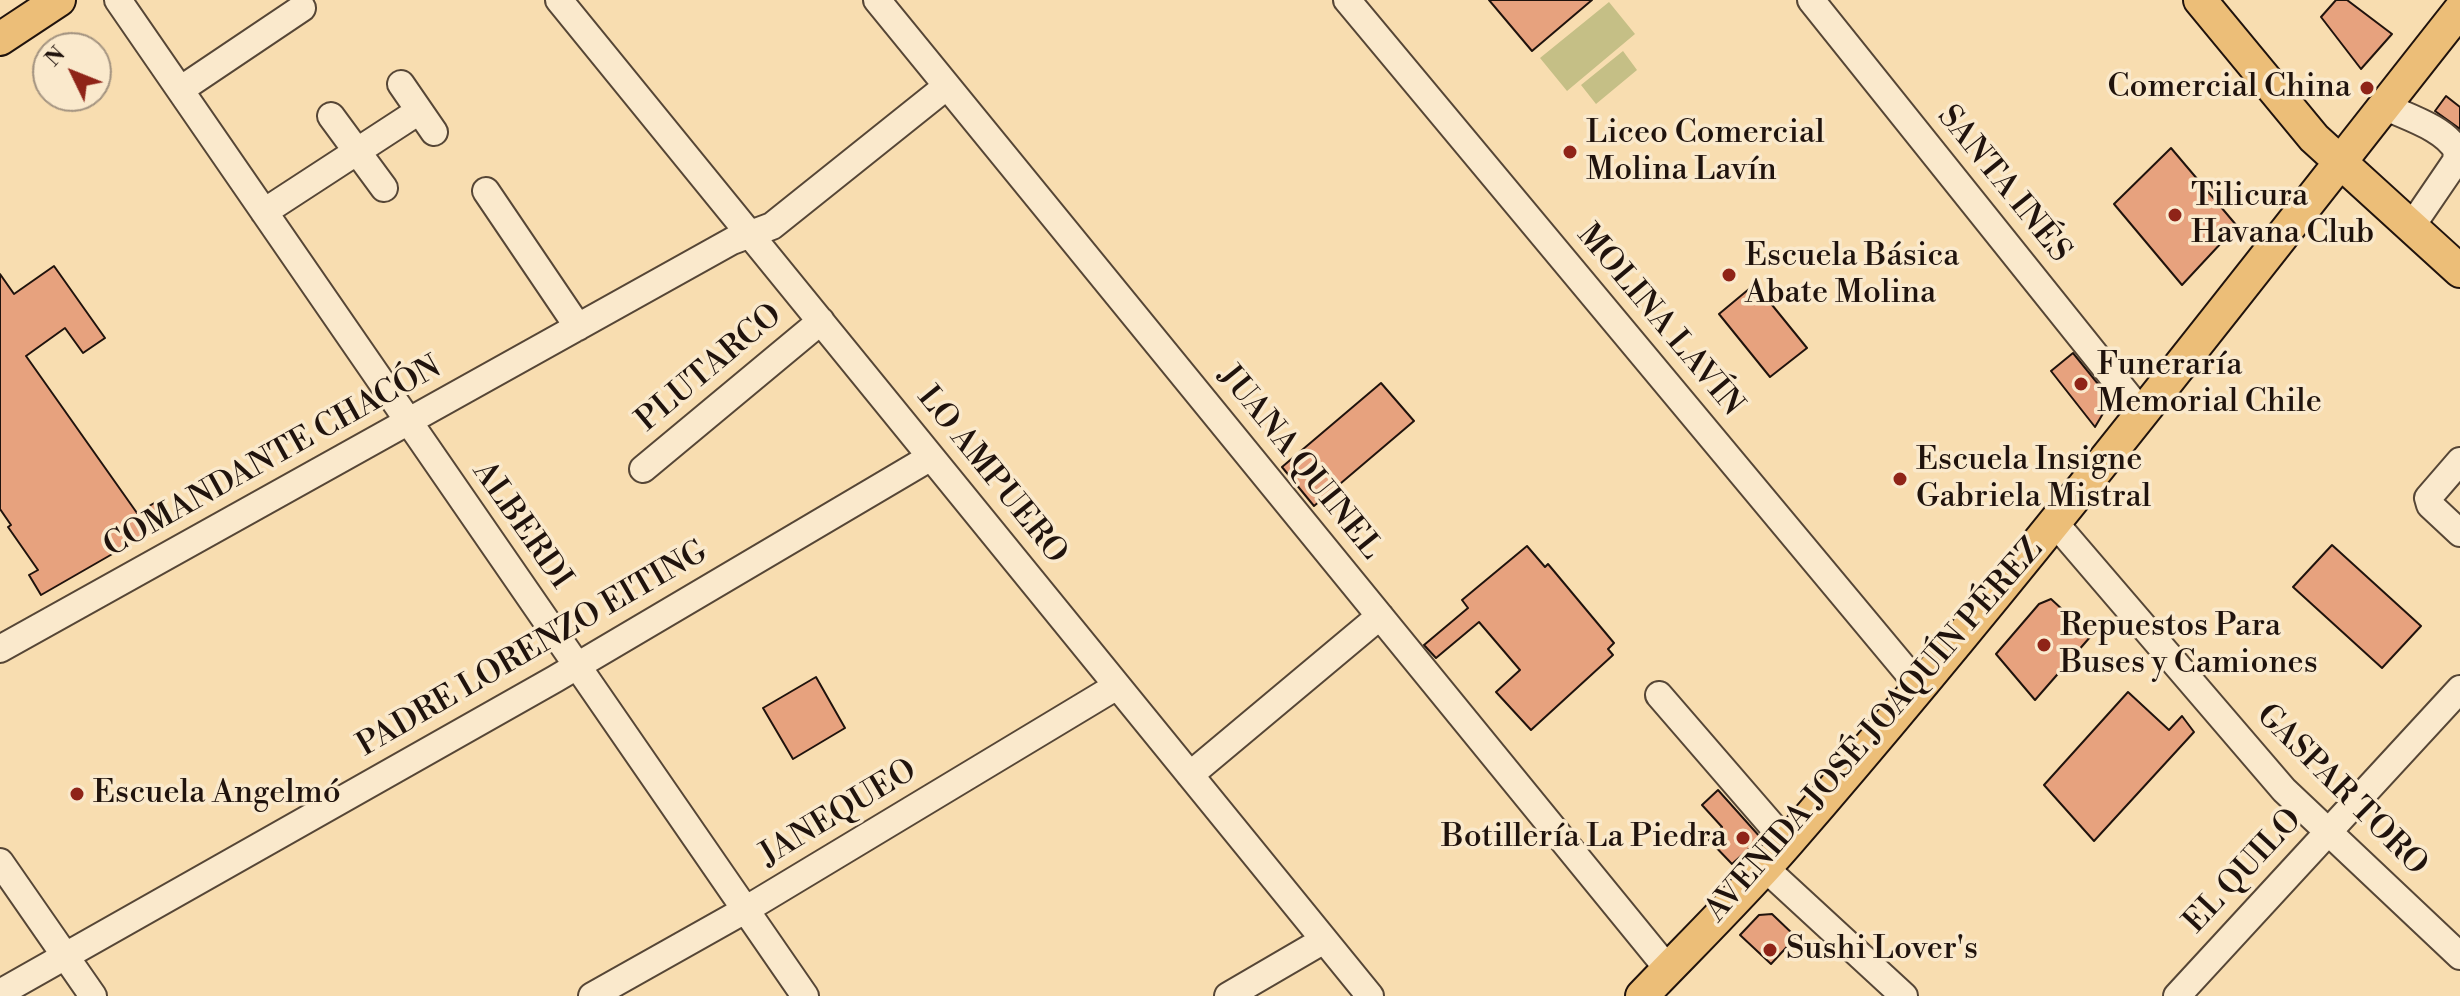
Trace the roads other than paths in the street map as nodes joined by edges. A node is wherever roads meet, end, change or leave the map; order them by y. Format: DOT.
graph roads {
  1 [pos="59,0"];
  2 [pos="118,0"];
  3 [pos="559,0"];
  4 [pos="877,0"];
  5 [pos="1347,0"];
  6 [pos="1811,0"];
  7 [pos="2200,0"];
  8 [pos="302,8"];
  9 [pos="2460,10"];
  10 [pos="0,39"];
  11 [pos="401,84"];
  12 [pos="947,86"];
  13 [pos="180,90"];
  14 [pos="2384,106"];
  15 [pos="331,116"];
  16 [pos="357,151"];
  17 [pos="2339,163"];
  18 [pos="384,188"];
  19 [pos="486,191"];
  20 [pos="264,212"];
  21 [pos="2411,227"];
  22 [pos="750,234"];
  23 [pos="2460,271"];
  24 [pos="821,321"];
  25 [pos="578,327"];
  26 [pos="2141,412"];
  27 [pos="408,422"];
  28 [pos="931,457"];
  29 [pos="2460,461"];
  30 [pos="643,469"];
  31 [pos="2054,522"];
  32 [pos="2460,533"];
  33 [pos="1380,616"];
  34 [pos="0,649"];
  35 [pos="576,666"];
  36 [pos="1117,686"];
  37 [pos="1919,686"];
  38 [pos="2460,689"];
  39 [pos="1659,695"];
  40 [pos="1190,775"];
  41 [pos="2328,832"];
  42 [pos="1787,843"];
  43 [pos="0,862"];
  44 [pos="1764,867"];
  45 [pos="745,910"];
  46 [pos="1324,940"];
  47 [pos="2460,956"];
  48 [pos="65,957"];
  49 [pos="1668,969"];
  50 [pos="0,993"];
  51 [pos="93,996"];
  52 [pos="592,996"];
  53 [pos="805,996"];
  54 [pos="1228,996"];
  55 [pos="1370,996"];
  56 [pos="1642,996"];
  57 [pos="1904,996"];
  58 [pos="2177,996"];
  1 -- 10 [label="main road"];
  2 -- 13 [label="street, ALBERDI"];
  3 -- 22 [label="street, LO AMPUERO"];
  4 -- 12 [label="street, JUANA QUINEL"];
  5 -- 37 [label="street, MOLINA LAVÍN"];
  6 -- 26 [label="street, SANTA INÉS"];
  7 -- 17 [label="main road"];
  8 -- 13 [label="street"];
  9 -- 14 [label="main road, AVENIDA JOSÉ JOAQUÍN PÉREZ"];
  11 -- 16 [label="street"];
  12 -- 22 [label="street, COMANDANTE CHACÓN"];
  12 -- 33 [label="street, JUANA QUINEL"];
  13 -- 20 [label="street, ALBERDI"];
  14 -- 17 [label="main road, AVENIDA JOSÉ JOAQUÍN PÉREZ"];
  14 -- 21 [label="street"];
  15 -- 16 [label="street"];
  16 -- 18 [label="street"];
  16 -- 20 [label="street"];
  17 -- 21 [label="main road"];
  17 -- 26 [label="main road, AVENIDA JOSÉ JOAQUÍN PÉREZ"];
  19 -- 25 [label="street"];
  20 -- 27 [label="street, ALBERDI"];
  21 -- 23 [label="main road"];
  22 -- 24 [label="street, LO AMPUERO"];
  22 -- 25 [label="street, COMANDANTE CHACÓN"];
  24 -- 28 [label="street, LO AMPUERO"];
  24 -- 30 [label="street, PLUTARCO"];
  25 -- 27 [label="street, COMANDANTE CHACÓN"];
  26 -- 31 [label="main road, AVENIDA JOSÉ JOAQUÍN PÉREZ"];
  27 -- 34 [label="street, COMANDANTE CHACÓN"];
  27 -- 35 [label="street, ALBERDI"];
  28 -- 35 [label="street, PADRE LORENZO EITING"];
  28 -- 36 [label="street, LO AMPUERO"];
  29 -- 32 [label="street"];
  31 -- 37 [label="main road, AVENIDA JOSÉ JOAQUÍN PÉREZ"];
  31 -- 41 [label="street, GASPAR TORO"];
  33 -- 40 [label="street"];
  33 -- 49 [label="street, JUANA QUINEL"];
  35 -- 45 [label="street, ALBERDI"];
  35 -- 48 [label="street, PADRE LORENZO EITING"];
  36 -- 40 [label="street, LO AMPUERO"];
  36 -- 45 [label="street, JANEQUEO"];
  37 -- 42 [label="main road, AVENIDA JOSÉ JOAQUÍN PÉREZ"];
  38 -- 41 [label="street, EL QUILO"];
  39 -- 42 [label="street"];
  40 -- 46 [label="street, LO AMPUERO"];
  41 -- 47 [label="street, GASPAR TORO"];
  41 -- 58 [label="street, EL QUILO"];
  42 -- 44 [label="main road, AVENIDA JOSÉ JOAQUÍN PÉREZ"];
  43 -- 48 [label="street"];
  44 -- 49 [label="main road, AVENIDA JOSÉ JOAQUÍN PÉREZ"];
  44 -- 57 [label="street"];
  45 -- 52 [label="street, JANEQUEO"];
  45 -- 53 [label="street, ALBERDI"];
  46 -- 54 [label="street"];
  46 -- 55 [label="street, LO AMPUERO"];
  48 -- 50 [label="street, PADRE LORENZO EITING"];
  48 -- 51 [label="street"];
  49 -- 56 [label="main road, AVENIDA JOSÉ JOAQUÍN PÉREZ"];
}
